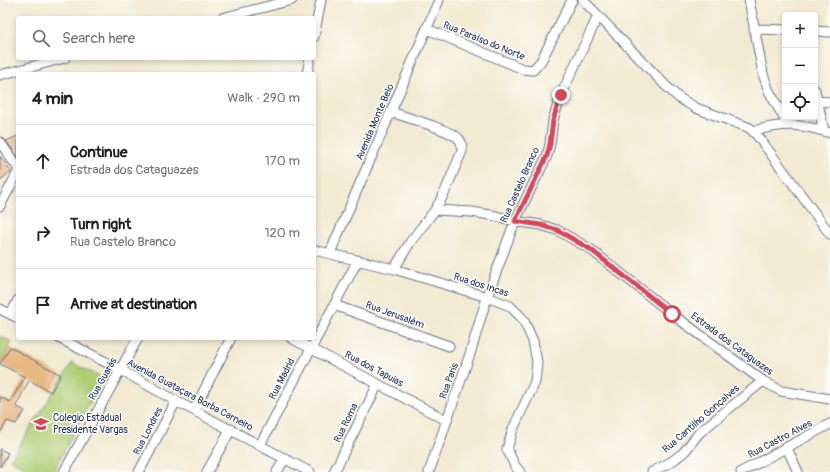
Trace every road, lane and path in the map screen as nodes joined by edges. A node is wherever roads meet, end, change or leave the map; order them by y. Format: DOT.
graph roads {
  1 [pos="292,0"];
  2 [pos="321,0"];
  3 [pos="439,0"];
  4 [pos="572,0"];
  5 [pos="583,0"];
  6 [pos="749,0"];
  7 [pos="230,16"];
  8 [pos="598,16"];
  9 [pos="316,26"];
  10 [pos="427,29"];
  11 [pos="754,29"];
  12 [pos="782,30"];
  13 [pos="818,31"];
  14 [pos="830,32"];
  15 [pos="57,60"];
  16 [pos="310,60"];
  17 [pos="307,72"];
  18 [pos="0,75"];
  19 [pos="818,101"];
  20 [pos="830,102"];
  21 [pos="818,104"];
  22 [pos="391,112"];
  23 [pos="788,125"];
  24 [pos="753,131"];
  25 [pos="827,132"];
  26 [pos="0,142"];
  27 [pos="16,165"];
  28 [pos="16,176"];
  29 [pos="0,206"];
  30 [pos="435,210"];
  31 [pos="515,221"];
  32 [pos="830,234"];
  33 [pos="316,250"];
  34 [pos="330,253"];
  35 [pos="358,260"];
  36 [pos="394,269"];
  37 [pos="487,297"];
  38 [pos="334,305"];
  39 [pos="0,308"];
  40 [pos="14,316"];
  41 [pos="316,337"];
  42 [pos="66,340"];
  43 [pos="137,340"];
  44 [pos="230,340"];
  45 [pos="295,340"];
  46 [pos="314,340"];
  47 [pos="449,346"];
  48 [pos="310,348"];
  49 [pos="121,370"];
  50 [pos="763,381"];
  51 [pos="378,384"];
  52 [pos="830,399"];
  53 [pos="176,401"];
  54 [pos="194,410"];
  55 [pos="446,420"];
  56 [pos="830,424"];
  57 [pos="230,429"];
  58 [pos="260,445"];
  59 [pos="787,448"];
  60 [pos="284,458"];
  61 [pos="64,472"];
  62 [pos="139,472"];
  63 [pos="207,472"];
  64 [pos="277,472"];
  65 [pos="310,472"];
  66 [pos="334,472"];
  67 [pos="429,472"];
  68 [pos="520,472"];
  69 [pos="652,472"];
  70 [pos="741,472"];
  71 [pos="798,472"];
  1 -- 7 [label="street"];
  2 -- 9 [label="street"];
  3 -- 10 [label="street, Avenida Monte Belo"];
  4 -- 10 [label="street, Rua Paraíso do Norte"];
  5 -- 8 [label="street"];
  6 -- 11 [label="street"];
  8 -- 24 [label="street"];
  8 -- 31 [label="street, Rua Castelo Branco"];
  10 -- 22 [label="street, Avenida Monte Belo"];
  11 -- 12 [label="street"];
  11 -- 23 [label="street"];
  13 -- 14 [label="street"];
  15 -- 18 [label="street"];
  16 -- 17 [label="street"];
  19 -- 20 [label="street"];
  21 -- 25 [label="street"];
  22 -- 30 [label="street"];
  22 -- 34 [label="street, Avenida Monte Belo"];
  23 -- 24 [label="street"];
  23 -- 25 [label="street"];
  24 -- 32 [label="street"];
  26 -- 27 [label="street"];
  28 -- 29 [label="street"];
  30 -- 31 [label="street, Estrada dos Cataguazes"];
  30 -- 36 [label="street"];
  31 -- 37 [label="street, Rua Castelo Branco"];
  31 -- 50 [label="street, Estrada dos Cataguazes"];
  33 -- 34 [label="street, Rua dos Incas"];
  34 -- 35 [label="street, Rua dos Incas"];
  35 -- 36 [label="street, Rua dos Incas"];
  35 -- 38 [label="street, Rua Madrid"];
  36 -- 37 [label="street, Rua dos Incas"];
  37 -- 55 [label="street, Rua Paris"];
  37 -- 68 [label="street, Rua dos Incas"];
  38 -- 41 [label="street, Rua Madrid"];
  38 -- 47 [label="street, Rua Jerusalém"];
  39 -- 40 [label="street"];
  42 -- 49 [label="street, Avenida Guataçara Borba Carneiro"];
  43 -- 49 [label="street, Rua Guarás"];
  44 -- 54 [label="street"];
  45 -- 48 [label="street, Rua dos Tapuias"];
  46 -- 48 [label="street, Rua Madrid"];
  48 -- 51 [label="street, Rua dos Tapuias"];
  48 -- 58 [label="street, Rua Madrid"];
  49 -- 53 [label="street, Avenida Guataçara Borba Carneiro"];
  49 -- 61 [label="street, Rua Guarás"];
  50 -- 52 [label="street, Estrada dos Cataguazes"];
  50 -- 69 [label="street, Rua Cantilho Gonçalves"];
  51 -- 55 [label="street, Rua dos Tapuias"];
  51 -- 66 [label="street, Rua Roma"];
  53 -- 54 [label="street, Avenida Guataçara Borba Carneiro"];
  53 -- 62 [label="street, Rua Londres"];
  54 -- 57 [label="street, Avenida Guataçara Borba Carneiro"];
  55 -- 67 [label="street, Rua Paris"];
  56 -- 59 [label="street, Rua Castro Alves"];
  57 -- 58 [label="street, Avenida Guataçara Borba Carneiro"];
  57 -- 63 [label="street"];
  58 -- 60 [label="street, Avenida Guataçara Borba Carneiro"];
  59 -- 70 [label="street, Rua Castro Alves"];
  59 -- 71 [label="street"];
  60 -- 64 [label="street"];
  60 -- 65 [label="street, Avenida Guataçara Borba Carneiro"];
}
